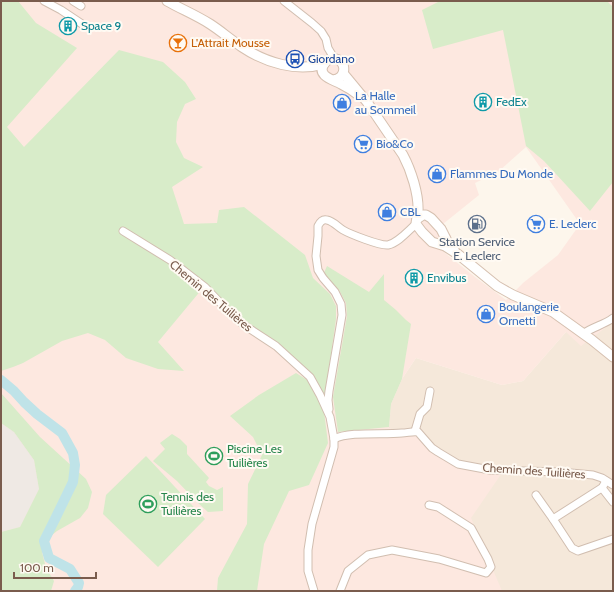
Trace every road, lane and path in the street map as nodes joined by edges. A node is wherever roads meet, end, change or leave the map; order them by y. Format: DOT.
graph roads {
  1 [pos="44,1"];
  2 [pos="73,1"];
  3 [pos="166,1"];
  4 [pos="284,1"];
  5 [pos="81,6"];
  6 [pos="85,26"];
  7 [pos="329,61"];
  8 [pos="295,67"];
  9 [pos="343,73"];
  10 [pos="325,75"];
  11 [pos="333,80"];
  12 [pos="368,102"];
  13 [pos="418,198"];
  14 [pos="429,216"];
  15 [pos="416,221"];
  16 [pos="123,231"];
  17 [pos="422,232"];
  18 [pos="404,235"];
  19 [pos="444,235"];
  20 [pos="437,244"];
  21 [pos="459,255"];
  22 [pos="613,318"];
  23 [pos="583,334"];
  24 [pos="613,357"];
  25 [pos="430,391"];
  26 [pos="330,417"];
  27 [pos="416,431"];
  28 [pos="334,439"];
  29 [pos="610,483"];
  30 [pos="602,488"];
  31 [pos="536,495"];
  32 [pos="613,502"];
  33 [pos="429,505"];
  34 [pos="553,519"];
  35 [pos="613,539"];
  36 [pos="314,591"];
  37 [pos="340,591"];
  1 -- 6 [label="street"];
  2 -- 5 [label="street"];
  3 -- 8 [label="main road"];
  4 -- 7 [label="street"];
  7 -- 8 [label="main road"];
  7 -- 9 [label="main road"];
  7 -- 10 [label="main road"];
  8 -- 10 [label="main road"];
  9 -- 11 [label="main road"];
  9 -- 12 [label="main road"];
  10 -- 11 [label="main road"];
  11 -- 12 [label="main road"];
  12 -- 13 [label="main road"];
  13 -- 14 [label="main road"];
  13 -- 15 [label="main road"];
  14 -- 15 [label="main road"];
  14 -- 19 [label="main road"];
  15 -- 17 [label="main road"];
  15 -- 18 [label="street"];
  16 -- 26 [label="street, Chemin des Tuilières"];
  17 -- 18 [label="street"];
  17 -- 20 [label="main road"];
  18 -- 26 [label="street"];
  19 -- 20 [label="main road"];
  19 -- 21 [label="main road"];
  20 -- 21 [label="main road"];
  21 -- 23 [label="main road"];
  22 -- 23 [label="street"];
  23 -- 24 [label="main road"];
  25 -- 27 [label="street"];
  26 -- 28 [label="street, Chemin des Tuilières"];
  27 -- 28 [label="street"];
  27 -- 29 [label="street, Chemin des Tuilières"];
  28 -- 36 [label="street, Chemin des Tuilières"];
  29 -- 30 [label="street"];
  30 -- 32 [label="street"];
  30 -- 34 [label="street"];
  31 -- 34 [label="street"];
  33 -- 37 [label="street"];
  34 -- 35 [label="street"];
}
